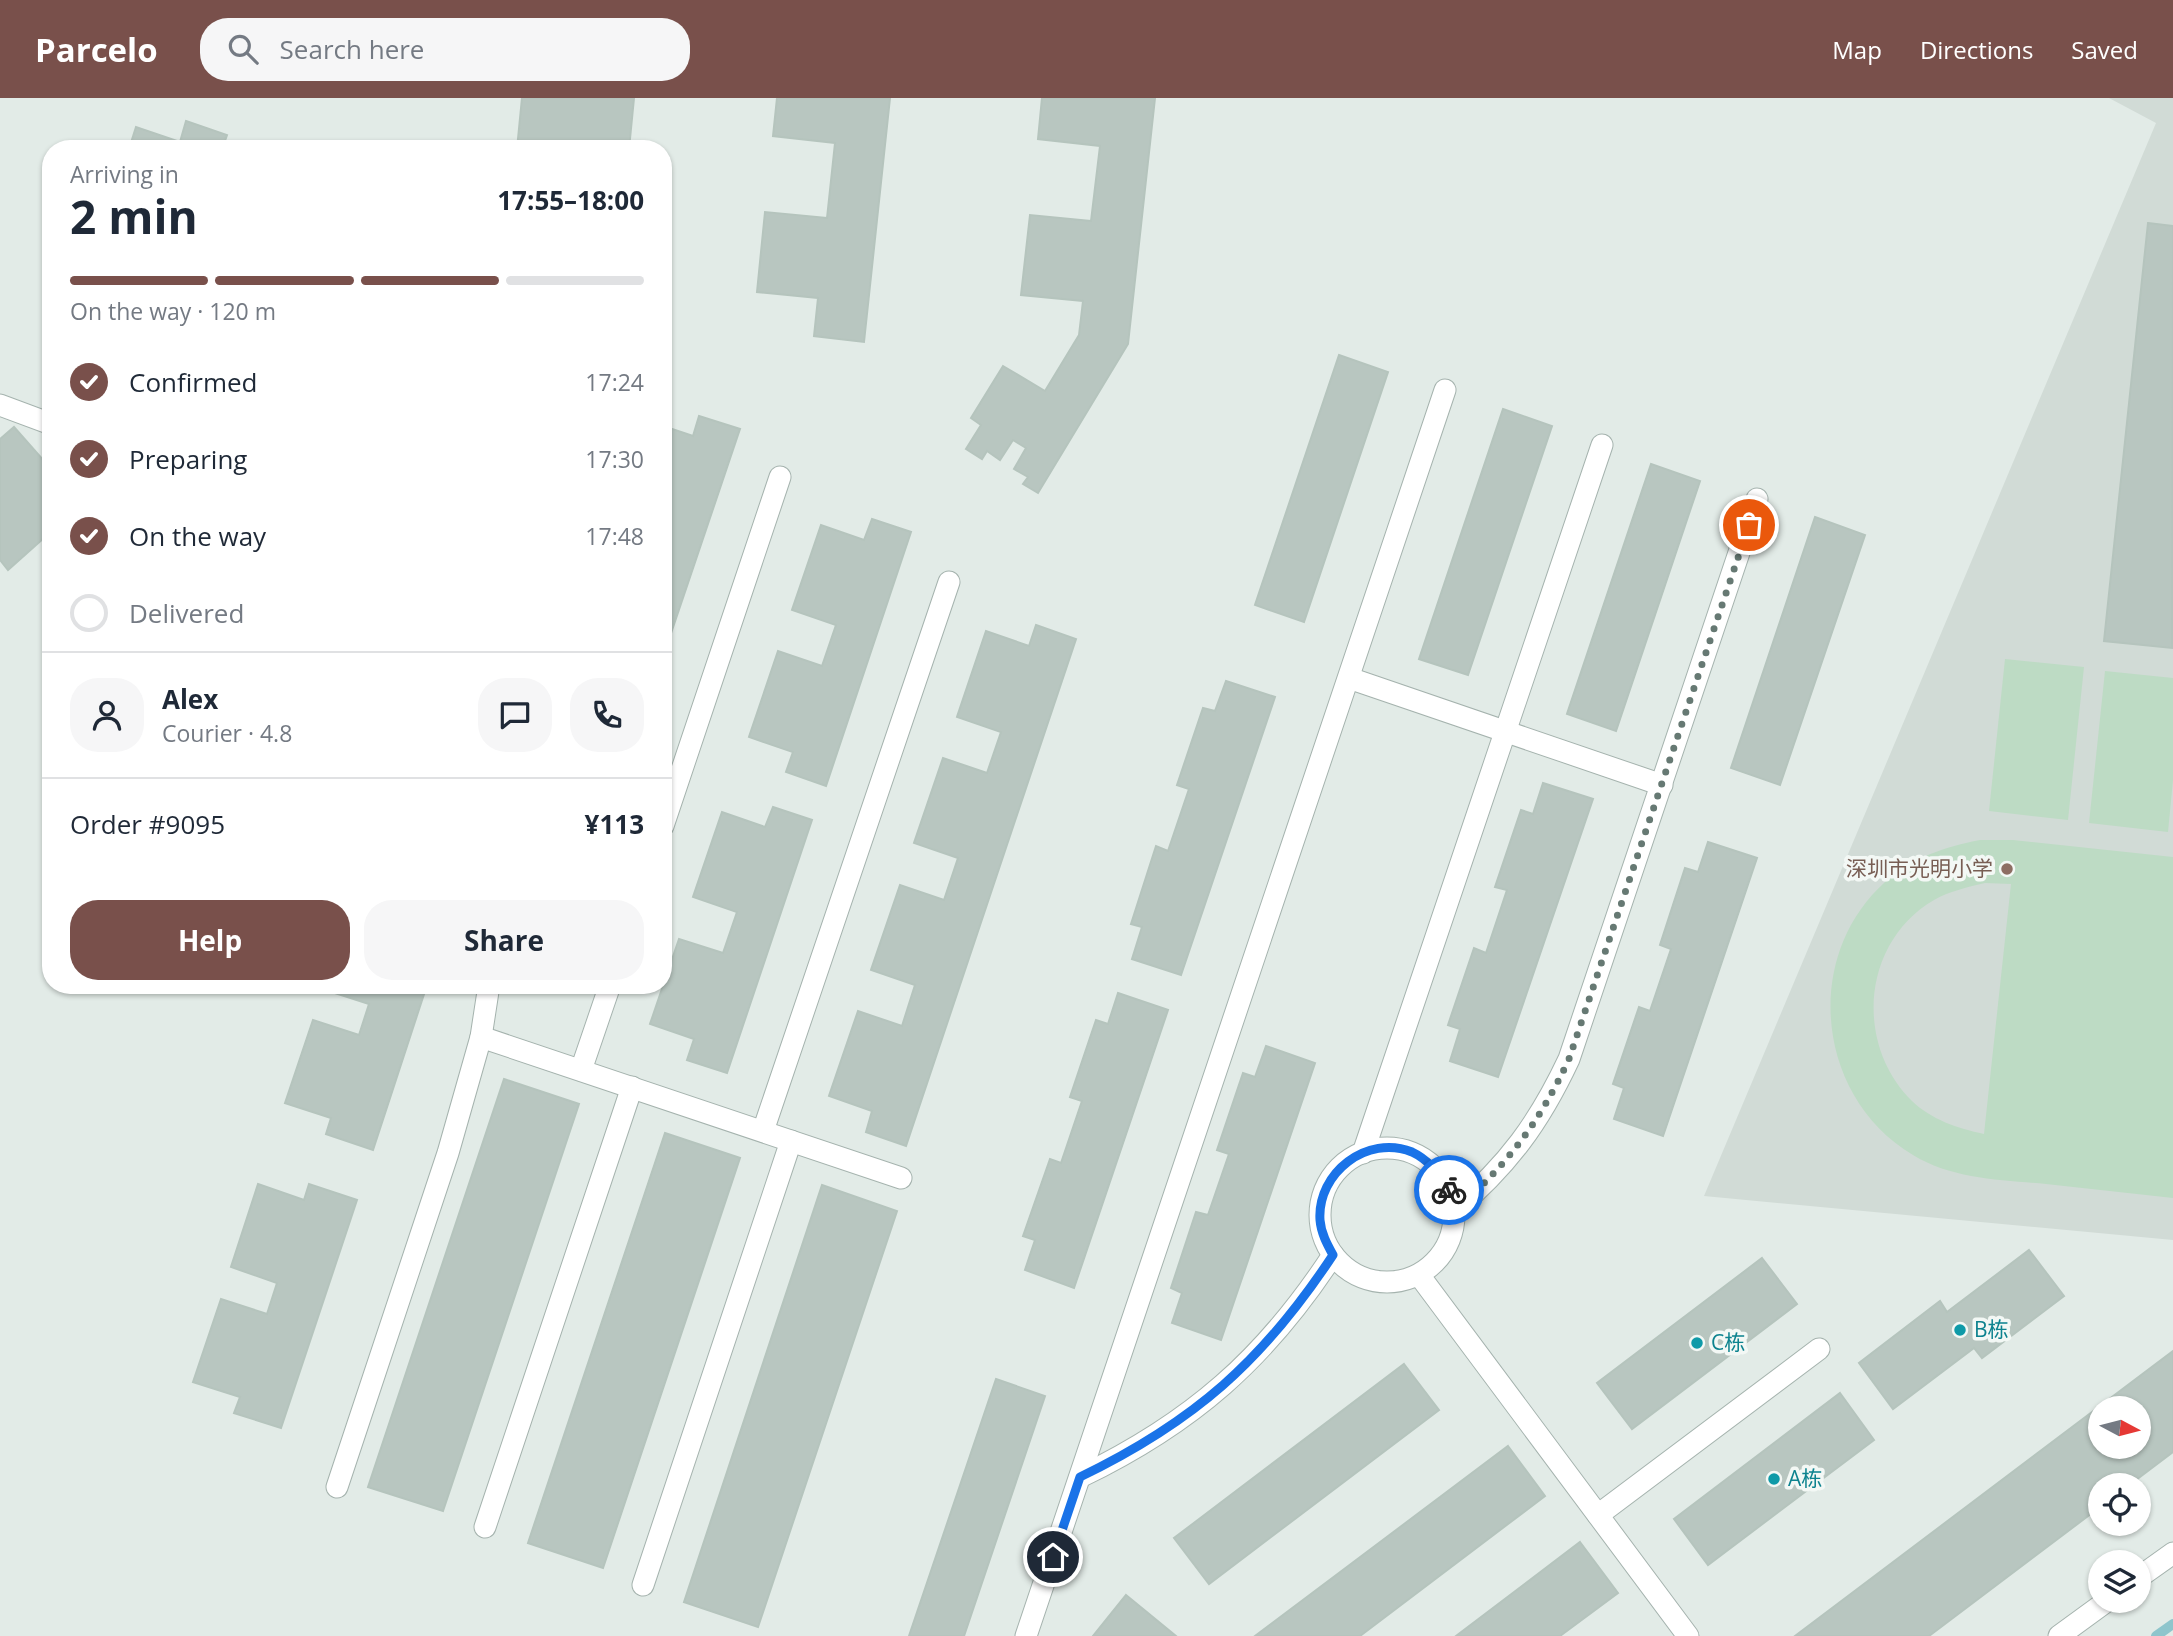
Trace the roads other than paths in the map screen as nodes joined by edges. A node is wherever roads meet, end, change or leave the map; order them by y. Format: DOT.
graph roads {
  1 [pos="1445,390"];
  2 [pos="0,404"];
  3 [pos="42,420"];
  4 [pos="1602,444"];
  5 [pos="780,477"];
  6 [pos="1757,499"];
  7 [pos="949,582"];
  8 [pos="1349,678"];
  9 [pos="1505,732"];
  10 [pos="1662,785"];
  11 [pos="672,798"];
  12 [pos="488,994"];
  13 [pos="607,994"];
  14 [pos="481,1037"];
  15 [pos="581,1070"];
  16 [pos="632,1087"];
  17 [pos="763,1131"];
  18 [pos="791,1141"];
  19 [pos="1363,1153"];
  20 [pos="901,1178"];
  21 [pos="1454,1211"];
  22 [pos="1333,1255"];
  23 [pos="1419,1275"];
  24 [pos="1819,1349"];
  25 [pos="1080,1477"];
  26 [pos="337,1487"];
  27 [pos="1598,1515"];
  28 [pos="485,1527"];
  29 [pos="2173,1553"];
  30 [pos="2151,1569"];
  31 [pos="643,1585"];
  32 [pos="2091,1613"];
  33 [pos="1026,1636"];
  34 [pos="1688,1636"];
  35 [pos="2059,1636"];
  1 -- 8 [label="street"];
  2 -- 3 [label="street"];
  4 -- 9 [label="street"];
  5 -- 11 [label="street"];
  6 -- 10 [label="street"];
  7 -- 17 [label="street"];
  8 -- 9 [label="street"];
  8 -- 25 [label="street"];
  9 -- 10 [label="street"];
  9 -- 19 [label="street"];
  10 -- 21 [label="street"];
  12 -- 14 [label="street"];
  13 -- 15 [label="street"];
  14 -- 15 [label="street"];
  14 -- 26 [label="street"];
  15 -- 16 [label="street"];
  16 -- 17 [label="street"];
  16 -- 28 [label="street"];
  17 -- 18 [label="street"];
  18 -- 20 [label="street"];
  18 -- 31 [label="street"];
  19 -- 21 [label="street"];
  19 -- 22 [label="street"];
  21 -- 23 [label="street"];
  22 -- 23 [label="street"];
  22 -- 25 [label="street"];
  23 -- 27 [label="street"];
  24 -- 27 [label="street"];
  25 -- 33 [label="street"];
  27 -- 34 [label="street"];
  29 -- 30 [label="street"];
  32 -- 35 [label="street"];
}
